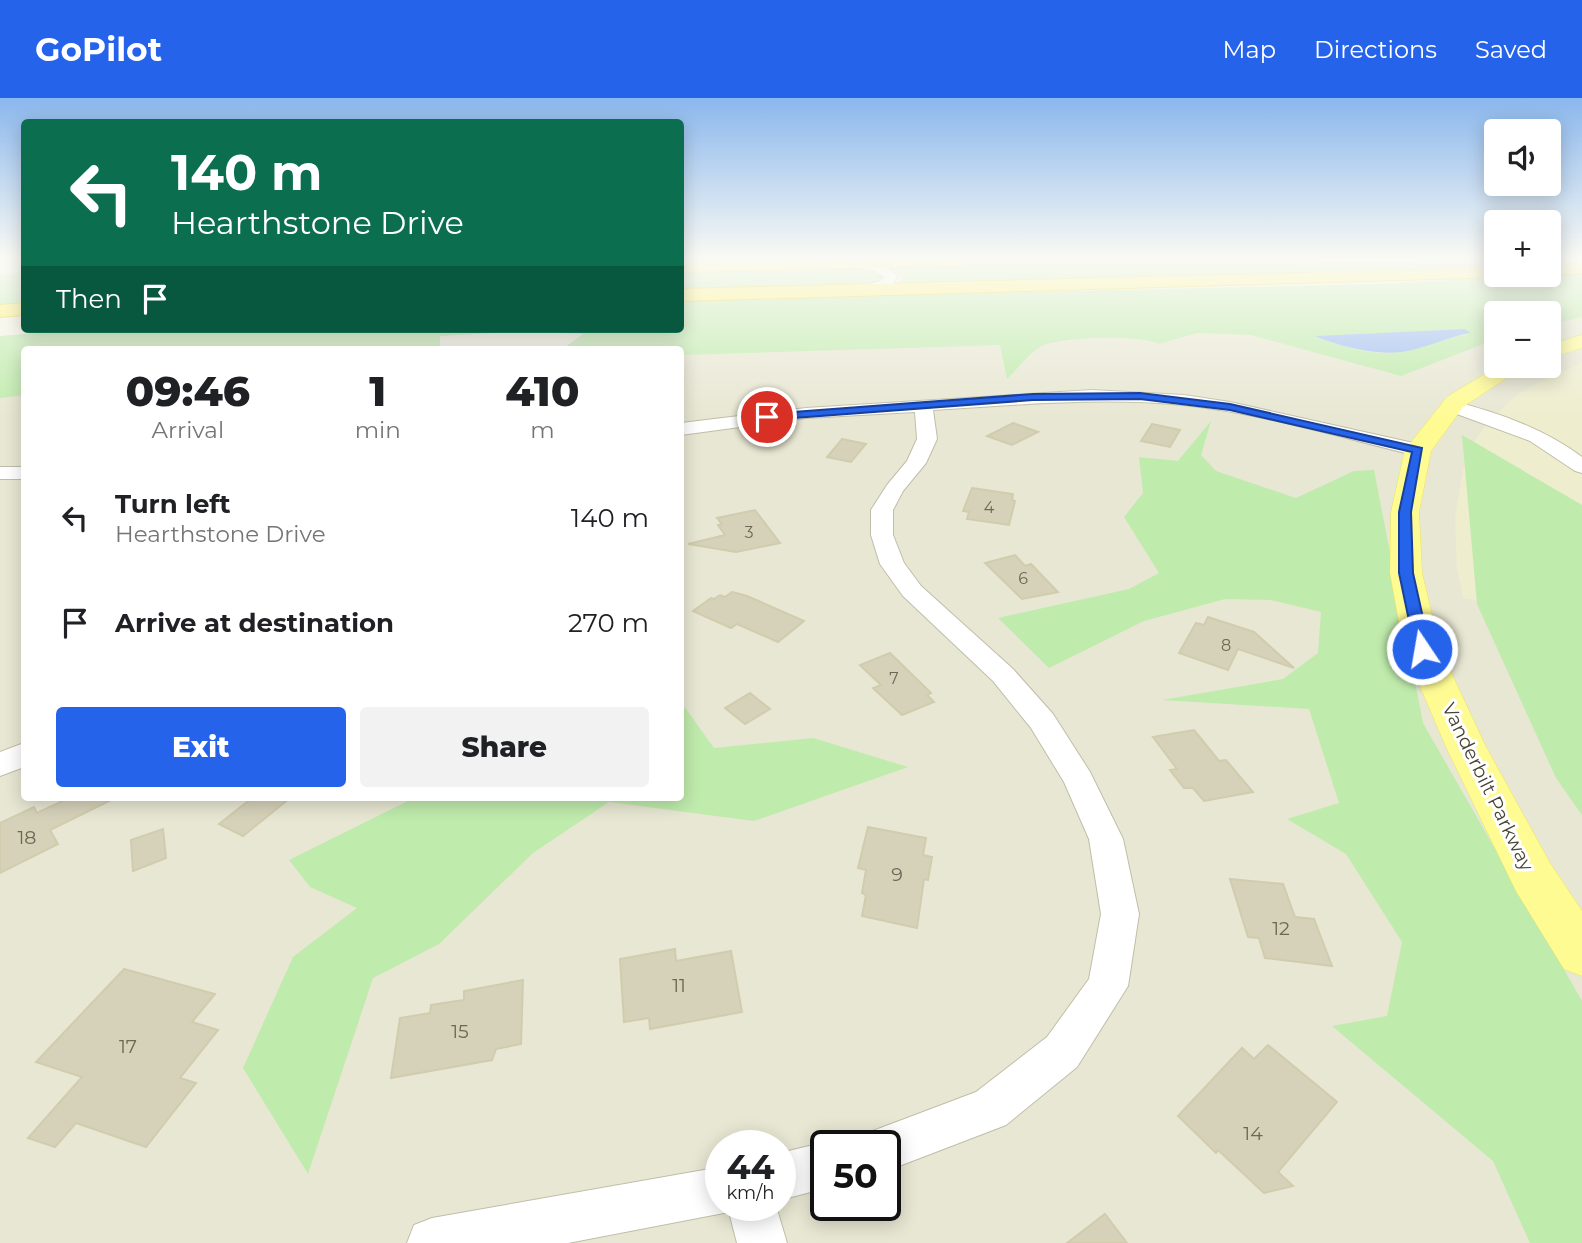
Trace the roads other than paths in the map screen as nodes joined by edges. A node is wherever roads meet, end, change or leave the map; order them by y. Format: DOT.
graph roads {
  1 [pos="21,328"];
  2 [pos="0,331"];
  3 [pos="1491,378"];
  4 [pos="922,405"];
  5 [pos="1452,407"];
  6 [pos="684,429"];
  7 [pos="1418,450"];
  8 [pos="1582,467"];
  9 [pos="0,473"];
  10 [pos="21,473"];
  11 [pos="21,755"];
  12 [pos="0,765"];
  13 [pos="1582,953"];
  14 [pos="901,1142"];
  15 [pos="705,1194"];
  16 [pos="756,1221"];
  17 [pos="432,1243"];
  18 [pos="762,1243"];
  1 -- 2 [label="highway"];
  3 -- 5 [label="main road, Vanderbilt Parkway"];
  4 -- 6 [label="street"];
  4 -- 7 [label="street"];
  4 -- 14 [label="street"];
  5 -- 7 [label="main road, Vanderbilt Parkway"];
  5 -- 8 [label="street"];
  7 -- 13 [label="main road, Vanderbilt Parkway"];
  9 -- 10 [label="street"];
  11 -- 12 [label="street"];
  15 -- 17 [label="street"];
  16 -- 18 [label="street"];
}
